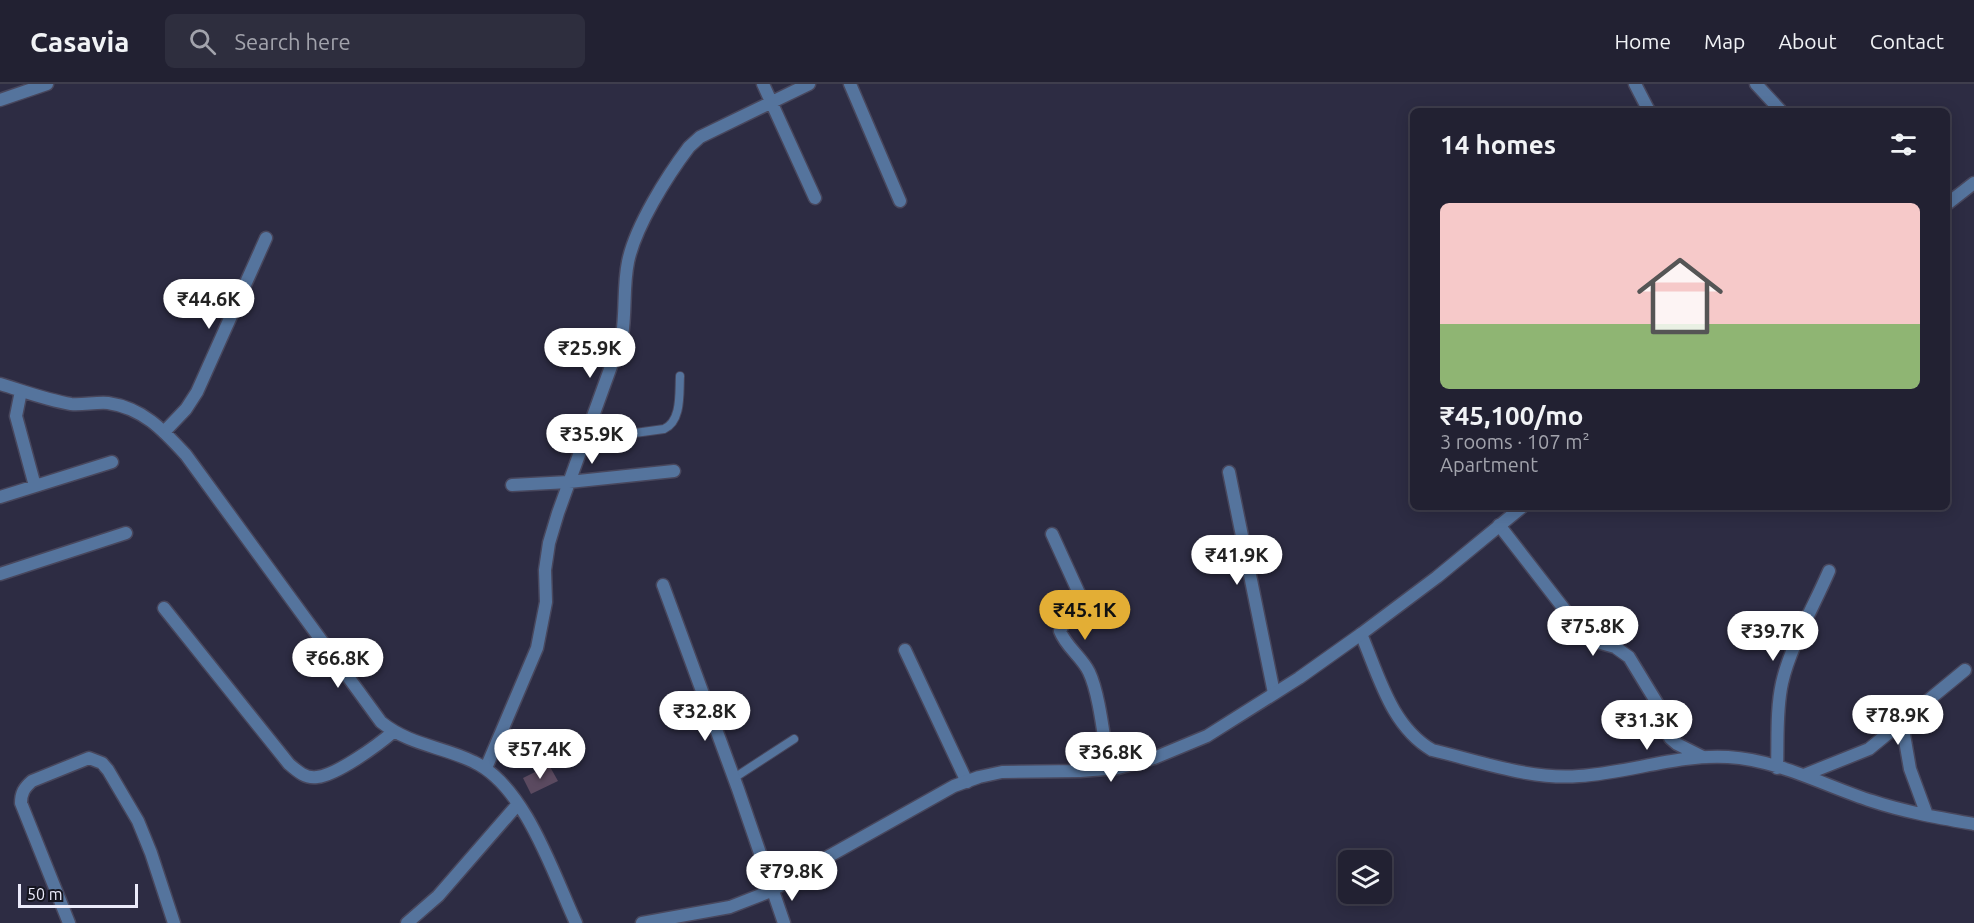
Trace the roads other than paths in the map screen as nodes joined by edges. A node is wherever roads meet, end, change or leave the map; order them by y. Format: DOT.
graph roads {
  1 [pos="47,84"];
  2 [pos="763,84"];
  3 [pos="809,84"];
  4 [pos="850,84"];
  5 [pos="1635,84"];
  6 [pos="1756,84"];
  7 [pos="0,100"];
  8 [pos="770,101"];
  9 [pos="1647,108"];
  10 [pos="1778,108"];
  11 [pos="1974,183"];
  12 [pos="815,198"];
  13 [pos="900,201"];
  14 [pos="1950,202"];
  15 [pos="266,238"];
  16 [pos="680,376"];
  17 [pos="0,384"];
  18 [pos="21,391"];
  19 [pos="165,432"];
  20 [pos="584,440"];
  21 [pos="112,462"];
  22 [pos="674,471"];
  23 [pos="1229,472"];
  24 [pos="569,482"];
  25 [pos="512,485"];
  26 [pos="35,486"];
  27 [pos="0,497"];
  28 [pos="1513,510"];
  29 [pos="1499,525"];
  30 [pos="126,532"];
  31 [pos="1052,534"];
  32 [pos="1829,571"];
  33 [pos="0,574"];
  34 [pos="663,585"];
  35 [pos="164,608"];
  36 [pos="1361,634"];
  37 [pos="905,650"];
  38 [pos="1965,670"];
  39 [pos="1274,693"];
  40 [pos="1902,723"];
  41 [pos="393,732"];
  42 [pos="794,739"];
  43 [pos="1704,757"];
  44 [pos="486,768"];
  45 [pos="1108,768"];
  46 [pos="1778,768"];
  47 [pos="1804,776"];
  48 [pos="734,778"];
  49 [pos="967,782"];
  50 [pos="518,804"];
  51 [pos="1927,815"];
  52 [pos="1974,824"];
  53 [pos="771,891"];
  54 [pos="69,923"];
  55 [pos="174,923"];
  56 [pos="407,923"];
  57 [pos="576,923"];
  58 [pos="642,923"];
  59 [pos="784,923"];
  1 -- 7 [label="street"];
  2 -- 8 [label="street"];
  3 -- 8 [label="street"];
  4 -- 13 [label="street"];
  5 -- 9 [label="street"];
  6 -- 10 [label="street"];
  8 -- 12 [label="street"];
  8 -- 20 [label="street"];
  11 -- 14 [label="street"];
  15 -- 19 [label="street"];
  16 -- 20 [label="lane"];
  17 -- 18 [label="street"];
  18 -- 19 [label="street"];
  18 -- 26 [label="street"];
  19 -- 41 [label="street"];
  20 -- 24 [label="street"];
  21 -- 26 [label="street"];
  22 -- 24 [label="street"];
  23 -- 39 [label="street"];
  24 -- 25 [label="street"];
  24 -- 44 [label="street"];
  26 -- 27 [label="street"];
  28 -- 29 [label="street"];
  29 -- 36 [label="street"];
  29 -- 43 [label="street"];
  30 -- 33 [label="street"];
  31 -- 45 [label="street"];
  32 -- 46 [label="street"];
  34 -- 48 [label="street"];
  35 -- 41 [label="street"];
  36 -- 39 [label="street"];
  36 -- 43 [label="street"];
  37 -- 49 [label="street"];
  38 -- 40 [label="street"];
  39 -- 45 [label="street"];
  40 -- 47 [label="street"];
  40 -- 51 [label="street"];
  41 -- 44 [label="street"];
  42 -- 48 [label="lane"];
  43 -- 46 [label="street"];
  44 -- 50 [label="street"];
  45 -- 49 [label="street"];
  46 -- 47 [label="street"];
  47 -- 51 [label="street"];
  48 -- 53 [label="street"];
  49 -- 53 [label="street"];
  50 -- 56 [label="street"];
  50 -- 57 [label="street"];
  51 -- 52 [label="street"];
  53 -- 58 [label="street"];
  53 -- 59 [label="street"];
  54 -- 55 [label="street"];
}
